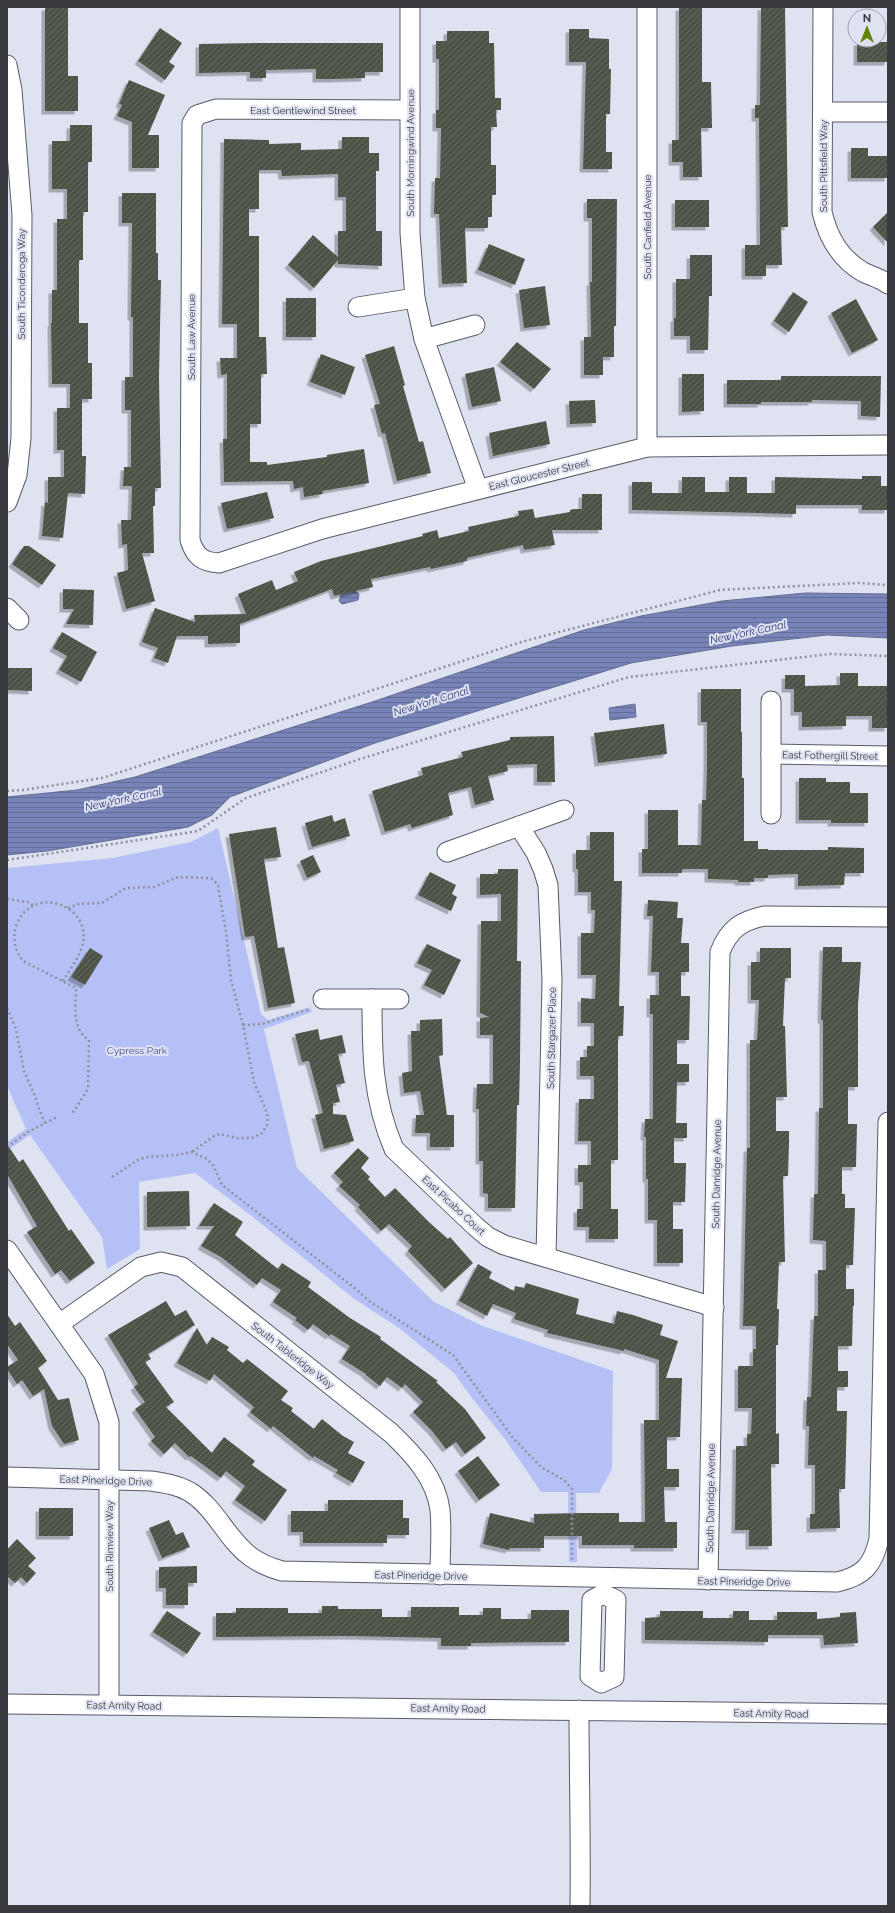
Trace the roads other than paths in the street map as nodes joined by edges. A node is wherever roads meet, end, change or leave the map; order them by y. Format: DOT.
graph roads {
  1 [pos="410,7"];
  2 [pos="647,7"];
  3 [pos="823,7"];
  4 [pos="7,66"];
  5 [pos="410,110"];
  6 [pos="824,112"];
  7 [pos="888,112"];
  8 [pos="197,115"];
  9 [pos="888,284"];
  10 [pos="415,298"];
  11 [pos="358,307"];
  12 [pos="475,325"];
  13 [pos="424,339"];
  14 [pos="888,445"];
  15 [pos="647,447"];
  16 [pos="478,489"];
  17 [pos="7,502"];
  18 [pos="199,558"];
  19 [pos="771,701"];
  20 [pos="771,754"];
  21 [pos="888,756"];
  22 [pos="564,810"];
  23 [pos="771,814"];
  24 [pos="520,826"];
  25 [pos="447,852"];
  26 [pos="888,917"];
  27 [pos="372,999"];
  28 [pos="399,999"];
  29 [pos="318,1004"];
  30 [pos="888,1122"];
  31 [pos="7,1250"];
  32 [pos="546,1257"];
  33 [pos="714,1307"];
  34 [pos="59,1324"];
  35 [pos="7,1477"];
  36 [pos="109,1480"];
  37 [pos="440,1575"];
  38 [pos="708,1580"];
  39 [pos="604,1586"];
  40 [pos="7,1704"];
  41 [pos="110,1705"];
  42 [pos="579,1710"];
  43 [pos="601,1710"];
  44 [pos="888,1714"];
  45 [pos="580,1906"];
  1 -- 5 [label="street, South Morningwind Avenue"];
  2 -- 15 [label="street, South Canfield Avenue"];
  3 -- 6 [label="street, South Pittsfield Way"];
  4 -- 17 [label="street, South Ticonderoga Way"];
  5 -- 8 [label="street, East Gentlewind Street"];
  5 -- 10 [label="street, South Morningwind Avenue"];
  6 -- 7 [label="street, South Pittsfield Way"];
  6 -- 9 [label="street, South Pittsfield Way"];
  8 -- 18 [label="street, South Law Avenue"];
  10 -- 11 [label="street"];
  10 -- 13 [label="street, South Morningwind Avenue"];
  12 -- 13 [label="street"];
  13 -- 16 [label="street, South Morningwind Avenue"];
  14 -- 15 [label="street, East Gloucester Street"];
  15 -- 16 [label="street, East Gloucester Street"];
  16 -- 18 [label="street, East Gloucester Street"];
  19 -- 20 [label="street"];
  20 -- 21 [label="street, East Fothergill Street"];
  20 -- 23 [label="street"];
  22 -- 24 [label="street"];
  24 -- 25 [label="street"];
  24 -- 32 [label="street, South Stargazer Place"];
  26 -- 33 [label="street, South Danridge Avenue"];
  27 -- 28 [label="street"];
  27 -- 29 [label="street"];
  27 -- 32 [label="street, East Picabo Court"];
  30 -- 38 [label="street, East Pineridge Drive"];
  31 -- 34 [label="street, South Rimview Way"];
  32 -- 33 [label="street, East Picabo Court"];
  33 -- 38 [label="street, South Danridge Avenue"];
  34 -- 36 [label="street, South Rimview Way"];
  34 -- 37 [label="street, South Tableridge Way"];
  35 -- 36 [label="street, East Pineridge Drive"];
  36 -- 37 [label="street, East Pineridge Drive"];
  36 -- 41 [label="street, South Rimview Way"];
  37 -- 39 [label="street, East Pineridge Drive"];
  38 -- 39 [label="street, East Pineridge Drive"];
  39 -- 43 [label="street"];
  40 -- 41 [label="street, East Amity Road"];
  41 -- 42 [label="street, East Amity Road"];
  42 -- 43 [label="street, East Amity Road"];
  42 -- 45 [label="street"];
  43 -- 44 [label="street, East Amity Road"];
}
